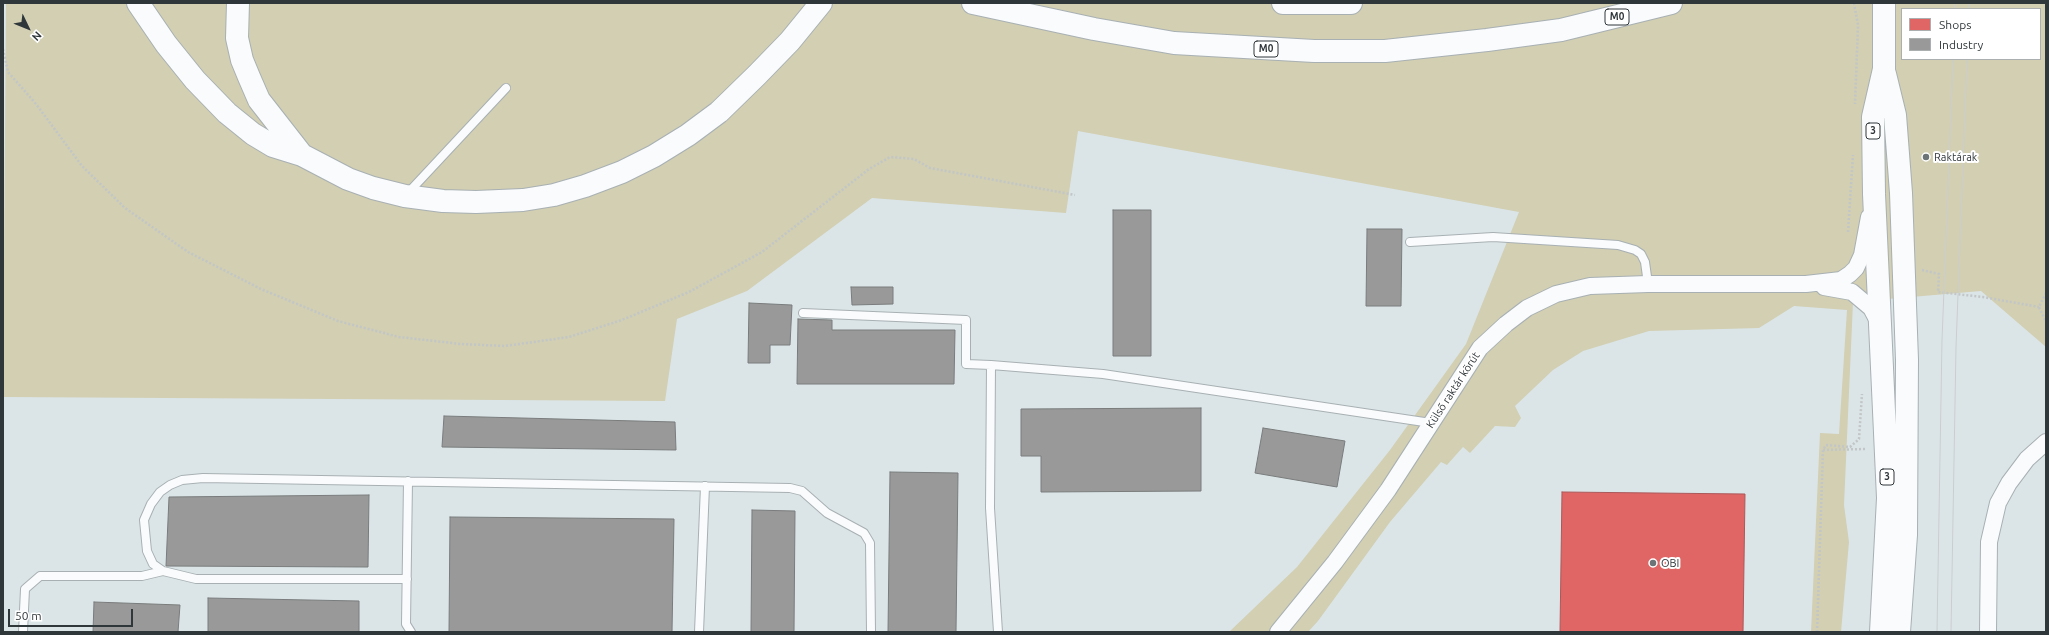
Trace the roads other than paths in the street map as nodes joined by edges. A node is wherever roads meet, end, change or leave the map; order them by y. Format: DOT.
graph roads {
  1 [pos="138,3"];
  2 [pos="238,3"];
  3 [pos="821,3"];
  4 [pos="973,3"];
  5 [pos="1283,3"];
  6 [pos="1350,3"];
  7 [pos="1672,3"];
  8 [pos="1884,3"];
  9 [pos="1884,69"];
  10 [pos="506,88"];
  11 [pos="302,155"];
  12 [pos="1874,194"];
  13 [pos="405,196"];
  14 [pos="1410,242"];
  15 [pos="1648,284"];
  16 [pos="1806,284"];
  17 [pos="803,313"];
  18 [pos="1880,324"];
  19 [pos="992,365"];
  20 [pos="1431,423"];
  21 [pos="2046,442"];
  22 [pos="408,481"];
  23 [pos="705,486"];
  24 [pos="163,571"];
  25 [pos="406,580"];
  26 [pos="23,632"];
  27 [pos="411,632"];
  28 [pos="699,632"];
  29 [pos="871,632"];
  30 [pos="998,632"];
  31 [pos="1278,632"];
  32 [pos="1882,632"];
  33 [pos="1900,632"];
  34 [pos="1988,632"];
  1 -- 11 [label="main road"];
  2 -- 11 [label="main road"];
  3 -- 13 [label="main road"];
  4 -- 7 [label="main road, M0"];
  5 -- 6 [label="main road"];
  8 -- 9 [label="main road, 3"];
  9 -- 12 [label="main road, 3"];
  9 -- 33 [label="main road, 3"];
  10 -- 13 [label="lane"];
  11 -- 13 [label="main road"];
  12 -- 16 [label="street, Külső raktár körút"];
  12 -- 18 [label="main road, 3"];
  14 -- 15 [label="lane"];
  15 -- 16 [label="street, Külső raktár körút"];
  15 -- 20 [label="street, Külső raktár körút"];
  16 -- 18 [label="street, Külső raktár körút"];
  17 -- 19 [label="lane"];
  18 -- 32 [label="main road, 3"];
  19 -- 20 [label="lane"];
  19 -- 30 [label="lane"];
  20 -- 31 [label="street, Külső raktár körút"];
  21 -- 34 [label="street"];
  22 -- 23 [label="lane"];
  22 -- 24 [label="lane"];
  22 -- 25 [label="lane"];
  23 -- 28 [label="lane"];
  23 -- 29 [label="lane"];
  24 -- 25 [label="lane"];
  24 -- 26 [label="lane"];
  25 -- 27 [label="lane"];
}
